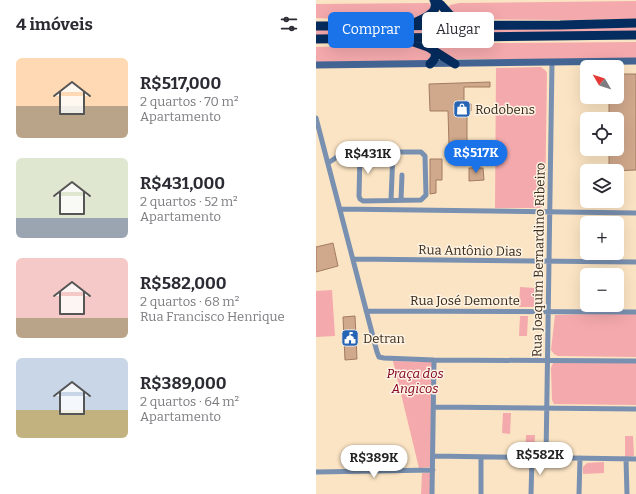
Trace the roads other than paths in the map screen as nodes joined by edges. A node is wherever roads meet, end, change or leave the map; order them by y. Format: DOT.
graph roads {
  1 [pos="440,1"];
  2 [pos="447,12"];
  3 [pos="414,23"];
  4 [pos="636,23"];
  5 [pos="494,25"];
  6 [pos="316,26"];
  7 [pos="328,26"];
  8 [pos="636,35"];
  9 [pos="414,38"];
  10 [pos="316,39"];
  11 [pos="328,39"];
  12 [pos="414,42"];
  13 [pos="435,52"];
  14 [pos="636,61"];
  15 [pos="552,62"];
  16 [pos="430,64"];
  17 [pos="455,64"];
  18 [pos="316,65"];
  19 [pos="316,118"];
  20 [pos="393,152"];
  21 [pos="360,154"];
  22 [pos="328,162"];
  23 [pos="402,175"];
  24 [pos="391,200"];
  25 [pos="401,200"];
  26 [pos="340,209"];
  27 [pos="549,212"];
  28 [pos="636,213"];
  29 [pos="353,259"];
  30 [pos="549,261"];
  31 [pos="636,262"];
  32 [pos="366,311"];
  33 [pos="548,312"];
  34 [pos="636,312"];
  35 [pos="434,360"];
  36 [pos="547,360"];
  37 [pos="636,361"];
  38 [pos="434,407"];
  39 [pos="546,408"];
  40 [pos="636,410"];
  41 [pos="433,456"];
  42 [pos="481,457"];
  43 [pos="532,458"];
  44 [pos="546,458"];
  45 [pos="580,458"];
  46 [pos="626,459"];
  47 [pos="636,459"];
  48 [pos="433,470"];
  49 [pos="316,472"];
  50 [pos="432,494"];
  51 [pos="481,494"];
  52 [pos="531,494"];
  53 [pos="579,494"];
  54 [pos="627,494"];
  1 -- 2 [label="highway"];
  1 -- 3 [label="highway"];
  4 -- 5 [label="highway"];
  6 -- 7 [label="highway"];
  8 -- 9 [label="highway"];
  10 -- 11 [label="highway"];
  12 -- 13 [label="highway"];
  13 -- 16 [label="highway"];
  13 -- 17 [label="highway"];
  14 -- 15 [label="main road"];
  15 -- 17 [label="main road"];
  15 -- 27 [label="street, Rua Joaquim Bernardino Ribeiro"];
  16 -- 17 [label="main road"];
  16 -- 18 [label="main road"];
  19 -- 22 [label="street"];
  20 -- 21 [label="street"];
  20 -- 24 [label="street"];
  20 -- 25 [label="street"];
  21 -- 22 [label="street"];
  21 -- 24 [label="street"];
  22 -- 26 [label="street"];
  23 -- 25 [label="street"];
  24 -- 25 [label="street"];
  26 -- 27 [label="street"];
  26 -- 29 [label="street"];
  27 -- 28 [label="street"];
  27 -- 30 [label="street, Rua Joaquim Bernardino Ribeiro"];
  29 -- 30 [label="street, Rua Antônio Dias"];
  29 -- 32 [label="street"];
  30 -- 31 [label="street, Rua Antônio Dias"];
  30 -- 33 [label="street, Rua Joaquim Bernardino Ribeiro"];
  32 -- 33 [label="street, Rua José Demonte"];
  32 -- 35 [label="street"];
  33 -- 34 [label="street, Rua José Demonte"];
  33 -- 36 [label="street, Rua Joaquim Bernardino Ribeiro"];
  35 -- 36 [label="street"];
  35 -- 38 [label="street"];
  36 -- 37 [label="street"];
  36 -- 39 [label="street, Rua Joaquim Bernardino Ribeiro"];
  38 -- 39 [label="street"];
  38 -- 41 [label="street"];
  39 -- 40 [label="street"];
  39 -- 44 [label="street, Rua Joaquim Bernardino Ribeiro"];
  41 -- 42 [label="street"];
  41 -- 48 [label="street"];
  42 -- 43 [label="street"];
  42 -- 51 [label="street"];
  43 -- 44 [label="street"];
  43 -- 52 [label="street"];
  44 -- 45 [label="street"];
  45 -- 46 [label="street"];
  45 -- 53 [label="street"];
  46 -- 47 [label="street"];
  46 -- 54 [label="street"];
  48 -- 49 [label="street"];
  48 -- 50 [label="street"];
}
